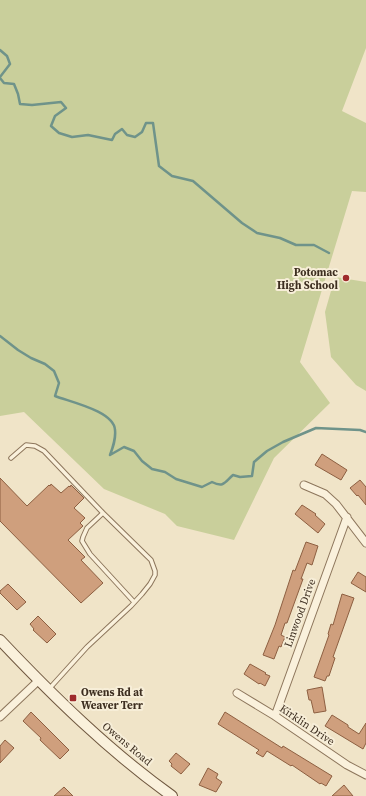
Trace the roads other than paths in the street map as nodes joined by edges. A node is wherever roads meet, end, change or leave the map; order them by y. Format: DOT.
graph roads {
  1 [pos="11,458"];
  2 [pos="304,485"];
  3 [pos="103,513"];
  4 [pos="347,517"];
  5 [pos="366,543"];
  6 [pos="134,602"];
  7 [pos="0,640"];
  8 [pos="38,681"];
  9 [pos="48,690"];
  10 [pos="237,693"];
  11 [pos="275,716"];
  12 [pos="0,717"];
  13 [pos="366,775"];
  14 [pos="172,796"];
  1 -- 3 [label="lane"];
  2 -- 4 [label="street"];
  3 -- 6 [label="lane"];
  3 -- 6 [label="lane"];
  4 -- 5 [label="street"];
  4 -- 11 [label="street, Linwood Drive"];
  6 -- 9 [label="lane"];
  7 -- 8 [label="street, Owens Road"];
  8 -- 9 [label="street, Owens Road"];
  8 -- 12 [label="street"];
  9 -- 14 [label="street, Owens Road"];
  10 -- 11 [label="street, Kirklin Drive"];
  11 -- 13 [label="street, Kirklin Drive"];
}
